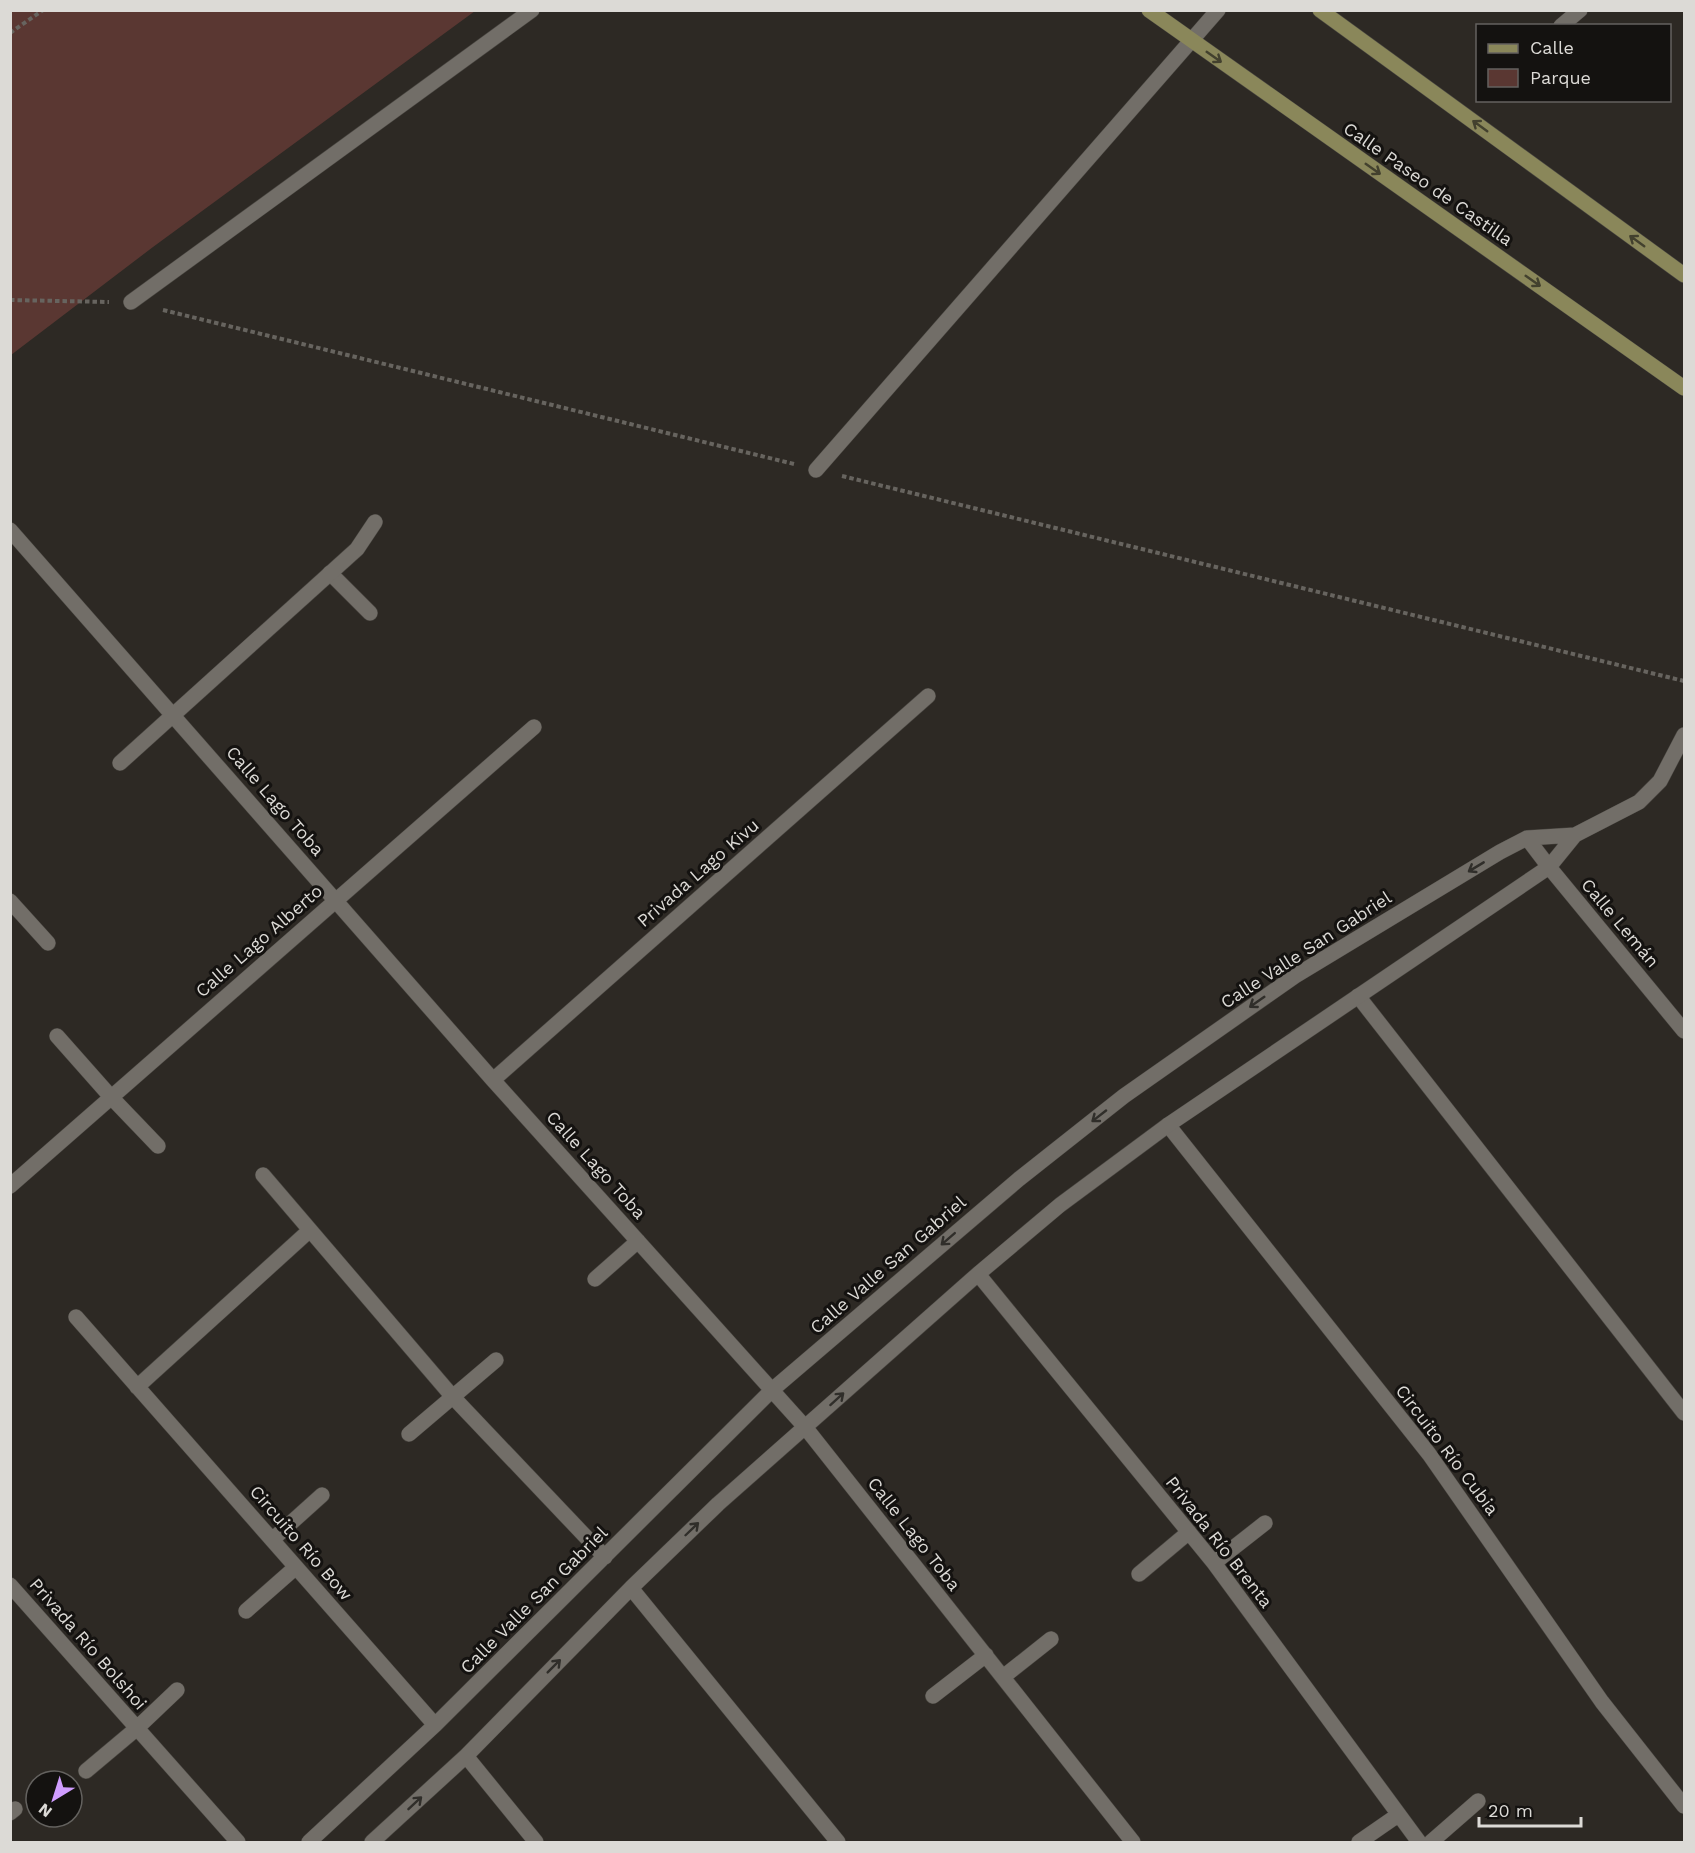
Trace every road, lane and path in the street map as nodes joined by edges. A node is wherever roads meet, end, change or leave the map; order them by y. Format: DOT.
graph roads {
  1 [pos="43,10"];
  2 [pos="532,10"];
  3 [pos="1149,10"];
  4 [pos="1218,10"];
  5 [pos="1320,10"];
  6 [pos="1580,10"];
  7 [pos="1563,24"];
  8 [pos="10,33"];
  9 [pos="1192,41"];
  10 [pos="1684,275"];
  11 [pos="10,300"];
  12 [pos="131,302"];
  13 [pos="1684,388"];
  14 [pos="816,470"];
  15 [pos="375,522"];
  16 [pos="10,530"];
  17 [pos="330,573"];
  18 [pos="370,613"];
  19 [pos="1684,681"];
  20 [pos="928,696"];
  21 [pos="173,714"];
  22 [pos="534,727"];
  23 [pos="1684,735"];
  24 [pos="120,763"];
  25 [pos="1575,835"];
  26 [pos="1527,838"];
  27 [pos="1548,867"];
  28 [pos="335,900"];
  29 [pos="10,901"];
  30 [pos="48,944"];
  31 [pos="1358,996"];
  32 [pos="1684,1031"];
  33 [pos="57,1036"];
  34 [pos="493,1080"];
  35 [pos="111,1097"];
  36 [pos="1168,1125"];
  37 [pos="158,1146"];
  38 [pos="263,1175"];
  39 [pos="10,1186"];
  40 [pos="310,1230"];
  41 [pos="638,1241"];
  42 [pos="978,1274"];
  43 [pos="595,1279"];
  44 [pos="76,1317"];
  45 [pos="496,1360"];
  46 [pos="137,1387"];
  47 [pos="772,1390"];
  48 [pos="452,1396"];
  49 [pos="1684,1413"];
  50 [pos="805,1428"];
  51 [pos="410,1434"];
  52 [pos="322,1495"];
  53 [pos="1265,1522"];
  54 [pos="1189,1532"];
  55 [pos="272,1540"];
  56 [pos="605,1557"];
  57 [pos="1214,1563"];
  58 [pos="296,1567"];
  59 [pos="1139,1574"];
  60 [pos="10,1585"];
  61 [pos="632,1588"];
  62 [pos="246,1611"];
  63 [pos="1052,1639"];
  64 [pos="986,1655"];
  65 [pos="1003,1677"];
  66 [pos="177,1690"];
  67 [pos="933,1696"];
  68 [pos="435,1725"];
  69 [pos="136,1729"];
  70 [pos="466,1755"];
  71 [pos="86,1771"];
  72 [pos="1478,1801"];
  73 [pos="1684,1806"];
  74 [pos="1398,1815"];
  75 [pos="238,1842"];
  76 [pos="309,1842"];
  77 [pos="372,1842"];
  78 [pos="536,1842"];
  79 [pos="838,1842"];
  80 [pos="1133,1842"];
  81 [pos="1359,1842"];
  82 [pos="1419,1842"];
  83 [pos="1431,1842"];
  1 -- 8 [label="path"];
  2 -- 12 [label="street"];
  3 -- 9 [label="street, Calle Paseo de Castilla"];
  4 -- 9 [label="street"];
  10 -- 5 [label="street, one-way"];
  6 -- 7 [label="street"];
  9 -- 13 [label="street, Calle Paseo de Castilla, one-way"];
  9 -- 14 [label="street"];
  11 -- 12 [label="path"];
  12 -- 14 [label="path"];
  14 -- 19 [label="path"];
  15 -- 17 [label="street"];
  16 -- 21 [label="street, Calle Lago Toba"];
  17 -- 18 [label="street"];
  17 -- 21 [label="street"];
  20 -- 34 [label="street, Privada Lago Kivu"];
  21 -- 24 [label="street"];
  21 -- 28 [label="street, Calle Lago Toba"];
  22 -- 28 [label="street, Calle Lago Alberto"];
  23 -- 25 [label="street, Calle Valle San Gabriel"];
  25 -- 26 [label="street, Calle Valle San Gabriel"];
  25 -- 27 [label="street, Calle Valle San Gabriel"];
  26 -- 27 [label="street, Calle Lemán"];
  26 -- 47 [label="street, Calle Valle San Gabriel, one-way"];
  27 -- 31 [label="street, Calle Valle San Gabriel"];
  27 -- 32 [label="street, Calle Lemán"];
  28 -- 34 [label="street, Calle Lago Toba"];
  28 -- 35 [label="street, Calle Lago Alberto"];
  29 -- 30 [label="street"];
  31 -- 36 [label="street, Calle Valle San Gabriel"];
  31 -- 49 [label="street"];
  33 -- 35 [label="street"];
  34 -- 41 [label="street, Calle Lago Toba"];
  35 -- 37 [label="street"];
  35 -- 39 [label="street, Calle Lago Alberto"];
  36 -- 42 [label="street, Calle Valle San Gabriel"];
  36 -- 73 [label="street, Circuito Río Cubia"];
  38 -- 40 [label="street"];
  40 -- 46 [label="street"];
  40 -- 48 [label="street"];
  41 -- 43 [label="street"];
  41 -- 47 [label="street, Calle Lago Toba"];
  50 -- 42 [label="street, Calle Valle San Gabriel, one-way"];
  42 -- 54 [label="street, Privada Río Brenta"];
  44 -- 46 [label="street, Circuito Río Bow"];
  45 -- 48 [label="street"];
  46 -- 55 [label="street, Circuito Río Bow"];
  47 -- 50 [label="street, Calle Lago Toba"];
  47 -- 56 [label="street, Calle Valle San Gabriel"];
  48 -- 51 [label="street"];
  48 -- 56 [label="street"];
  61 -- 50 [label="street, Calle Valle San Gabriel, one-way"];
  50 -- 64 [label="street, Calle Lago Toba"];
  52 -- 55 [label="street"];
  53 -- 57 [label="street"];
  54 -- 57 [label="street, Privada Río Brenta"];
  54 -- 59 [label="street"];
  55 -- 58 [label="street, Circuito Río Bow"];
  56 -- 68 [label="street, Calle Valle San Gabriel"];
  57 -- 74 [label="street, Privada Río Brenta"];
  58 -- 62 [label="street"];
  58 -- 68 [label="street, Circuito Río Bow"];
  60 -- 69 [label="street, Privada Río Bolshoi"];
  70 -- 61 [label="street, Calle Valle San Gabriel, one-way"];
  61 -- 79 [label="street"];
  63 -- 65 [label="street"];
  64 -- 65 [label="street, Calle Lago Toba"];
  64 -- 67 [label="street"];
  65 -- 80 [label="street, Calle Lago Toba"];
  66 -- 69 [label="street, Privada Río Bolshoi"];
  68 -- 76 [label="street, Calle Valle San Gabriel"];
  69 -- 71 [label="street, Privada Río Bolshoi"];
  69 -- 75 [label="street, Privada Río Bolshoi"];
  77 -- 70 [label="street, Calle Valle San Gabriel, one-way"];
  70 -- 78 [label="street"];
  72 -- 83 [label="street"];
  74 -- 81 [label="street"];
  74 -- 82 [label="street, Privada Río Brenta"];
}
